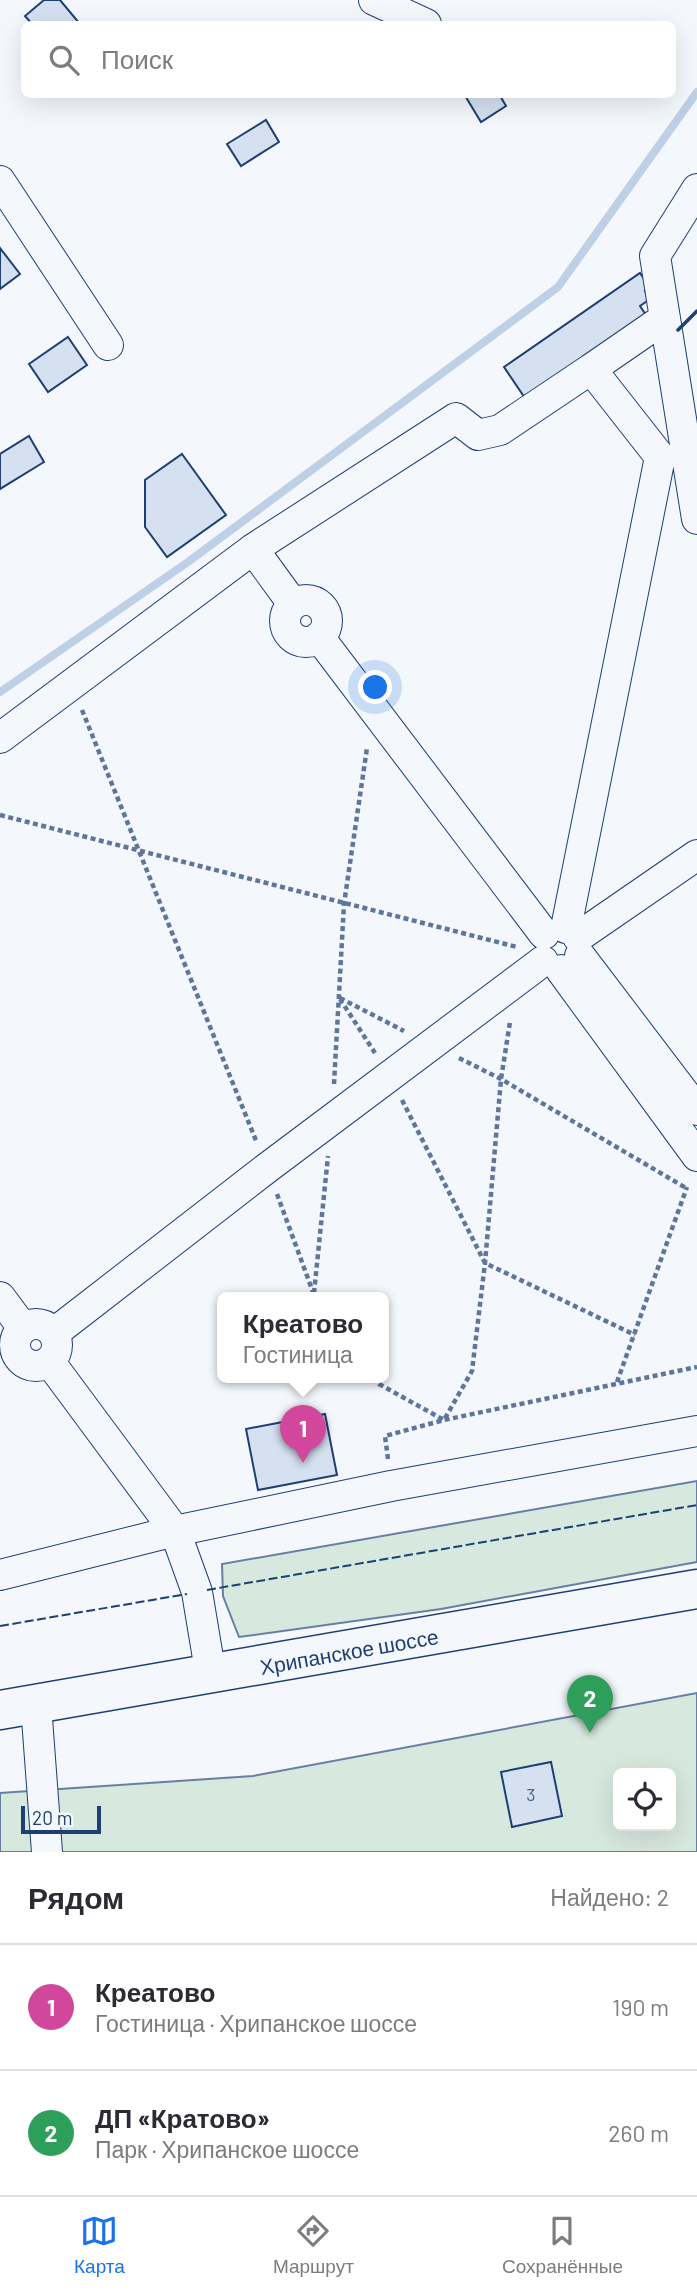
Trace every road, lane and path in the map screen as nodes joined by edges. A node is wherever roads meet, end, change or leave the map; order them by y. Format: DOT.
graph roads {
  1 [pos="374,0"];
  2 [pos="420,21"];
  3 [pos="0,181"];
  4 [pos="697,190"];
  5 [pos="665,318"];
  6 [pos="108,345"];
  7 [pos="591,369"];
  8 [pos="697,519"];
  9 [pos="253,549"];
  10 [pos="73,686"];
  11 [pos="373,709"];
  12 [pos="0,738"];
  13 [pos="0,816"];
  14 [pos="136,852"];
  15 [pos="697,855"];
  16 [pos="344,904"];
  17 [pos="559,948"];
  18 [pos="517,979"];
  19 [pos="339,998"];
  20 [pos="432,1045"];
  21 [pos="389,1076"];
  22 [pos="501,1079"];
  23 [pos="697,1110"];
  24 [pos="332,1120"];
  25 [pos="697,1156"];
  26 [pos="267,1168"];
  27 [pos="697,1181"];
  28 [pos="686,1188"];
  29 [pos="485,1263"];
  30 [pos="314,1292"];
  31 [pos="315,1292"];
  32 [pos="0,1297"];
  33 [pos="23,1328"];
  34 [pos="635,1335"];
  35 [pos="51,1347"];
  36 [pos="10,1365"];
  37 [pos="697,1367"];
  38 [pos="378,1383"];
  39 [pos="617,1383"];
  40 [pos="444,1420"];
  41 [pos="697,1431"];
  42 [pos="391,1486"];
  43 [pos="175,1531"];
  44 [pos="0,1575"];
  45 [pos="697,1589"];
  46 [pos="211,1676"];
  47 [pos="18,1708"];
  48 [pos="47,1852"];
  1 -- 2 [label="street"];
  3 -- 6 [label="street"];
  4 -- 5 [label="street"];
  5 -- 7 [label="street"];
  5 -- 8 [label="street"];
  7 -- 9 [label="street"];
  7 -- 17 [label="street"];
  9 -- 10 [label="street"];
  9 -- 11 [label="street"];
  10 -- 12 [label="street"];
  10 -- 14 [label="path"];
  11 -- 16 [label="path"];
  11 -- 17 [label="street"];
  13 -- 14 [label="path"];
  14 -- 16 [label="path"];
  14 -- 26 [label="path"];
  15 -- 17 [label="street"];
  16 -- 17 [label="path"];
  16 -- 19 [label="path"];
  17 -- 18 [label="street"];
  17 -- 23 [label="street"];
  17 -- 25 [label="street"];
  18 -- 20 [label="street"];
  18 -- 22 [label="path"];
  19 -- 20 [label="path"];
  19 -- 21 [label="path"];
  19 -- 24 [label="path"];
  20 -- 21 [label="street"];
  20 -- 22 [label="path"];
  21 -- 24 [label="street"];
  21 -- 29 [label="path"];
  22 -- 28 [label="path"];
  22 -- 29 [label="path"];
  24 -- 26 [label="street"];
  24 -- 31 [label="path"];
  26 -- 30 [label="path"];
  26 -- 35 [label="street"];
  27 -- 28 [label="path"];
  28 -- 34 [label="path"];
  29 -- 34 [label="path"];
  29 -- 40 [label="path"];
  32 -- 33 [label="street"];
  33 -- 35 [label="street"];
  33 -- 36 [label="street"];
  34 -- 39 [label="path"];
  35 -- 36 [label="street"];
  35 -- 43 [label="street"];
  37 -- 39 [label="path"];
  38 -- 40 [label="path"];
  39 -- 40 [label="path"];
  40 -- 42 [label="path"];
  41 -- 42 [label="street"];
  42 -- 43 [label="street"];
  43 -- 44 [label="street"];
  43 -- 46 [label="street"];
  45 -- 46 [label="main road, Хрипанское шоссе"];
  46 -- 47 [label="main road, Хрипанское шоссе"];
  47 -- 48 [label="street"];
}
